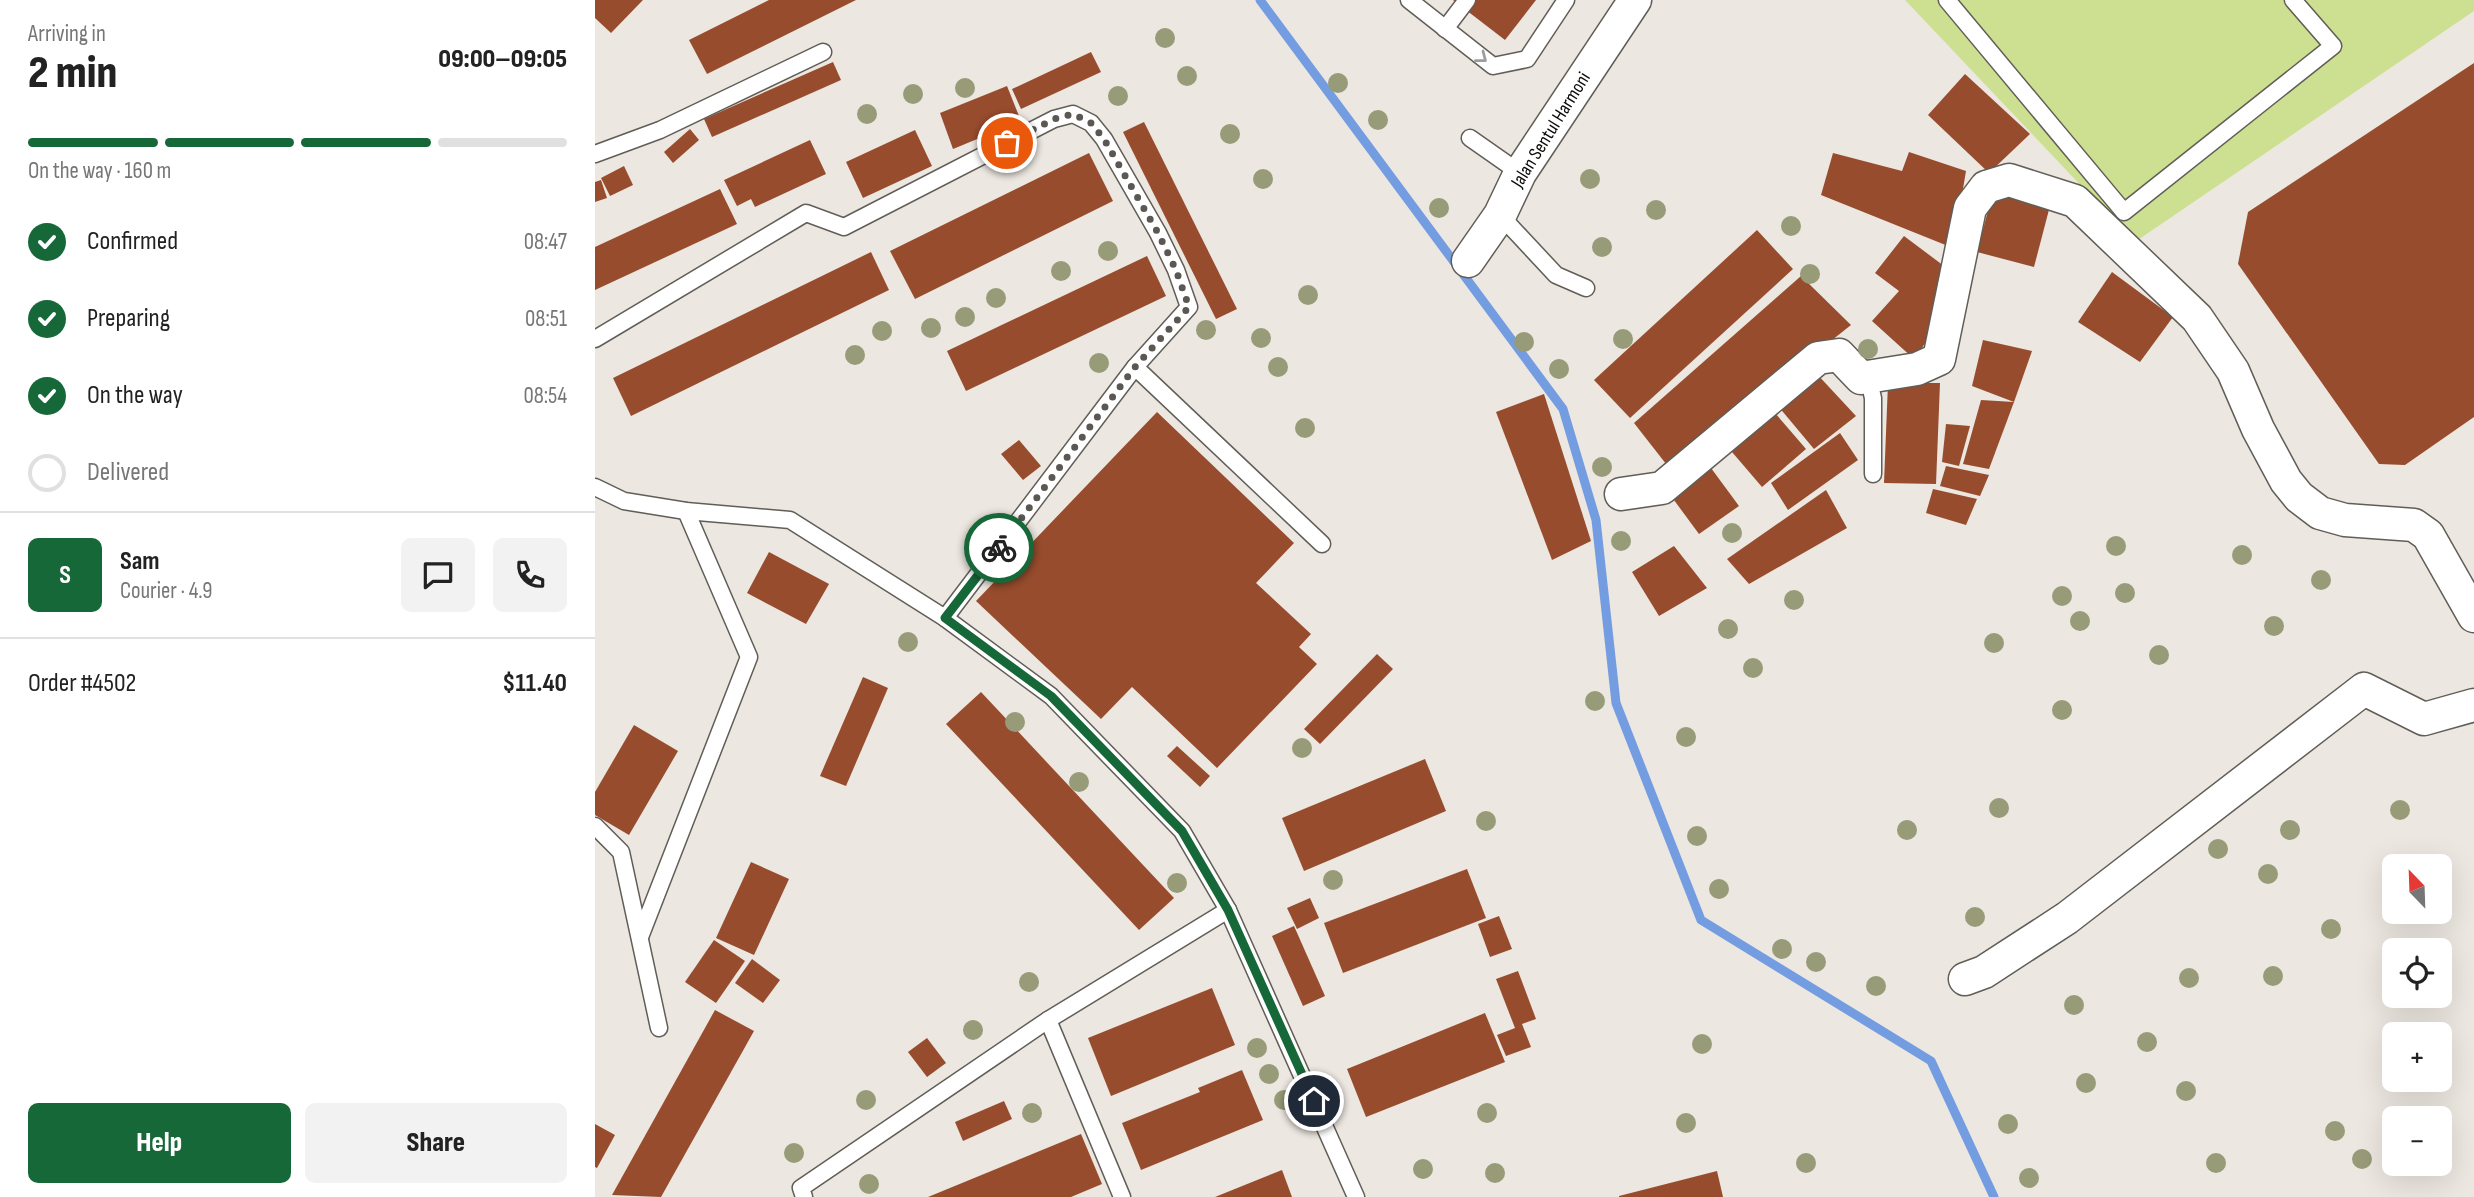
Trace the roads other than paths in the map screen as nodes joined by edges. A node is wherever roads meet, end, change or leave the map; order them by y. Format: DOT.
graph roads {
  1 [pos="1409,0"];
  2 [pos="1467,0"];
  3 [pos="1566,0"];
  4 [pos="1635,0"];
  5 [pos="1947,0"];
  6 [pos="2293,0"];
  7 [pos="1444,29"];
  8 [pos="823,52"];
  9 [pos="1470,138"];
  10 [pos="595,154"];
  11 [pos="1520,173"];
  12 [pos="1500,215"];
  13 [pos="1468,261"];
  14 [pos="1585,288"];
  15 [pos="595,340"];
  16 [pos="1135,367"];
  17 [pos="1868,377"];
  18 [pos="1873,474"];
  19 [pos="595,487"];
  20 [pos="1621,494"];
  21 [pos="686,512"];
  22 [pos="1322,544"];
  23 [pos="2474,616"];
  24 [pos="945,618"];
  25 [pos="2474,705"];
  26 [pos="595,826"];
  27 [pos="1228,910"];
  28 [pos="640,937"];
  29 [pos="1965,979"];
  30 [pos="1048,1020"];
  31 [pos="659,1028"];
  32 [pos="804,1197"];
  33 [pos="1122,1197"];
  34 [pos="1356,1197"];
  1 -- 7 [label="lane"];
  2 -- 7 [label="lane"];
  7 -- 3 [label="lane, one-way"];
  4 -- 11 [label="street, Jalan Sentul Harmoni"];
  5 -- 6 [label="lane"];
  8 -- 10 [label="lane"];
  9 -- 11 [label="lane"];
  11 -- 12 [label="street, Jalan Sentul Harmoni"];
  12 -- 13 [label="street, Jalan Sentul Harmoni"];
  12 -- 14 [label="lane"];
  15 -- 16 [label="lane"];
  16 -- 22 [label="lane"];
  16 -- 24 [label="lane"];
  17 -- 18 [label="lane"];
  17 -- 20 [label="street"];
  17 -- 23 [label="street"];
  19 -- 21 [label="lane"];
  21 -- 24 [label="lane"];
  21 -- 28 [label="lane"];
  24 -- 27 [label="lane"];
  25 -- 29 [label="street"];
  26 -- 28 [label="lane"];
  27 -- 30 [label="lane"];
  27 -- 34 [label="lane"];
  28 -- 31 [label="lane"];
  30 -- 32 [label="lane"];
  30 -- 33 [label="lane"];
}
